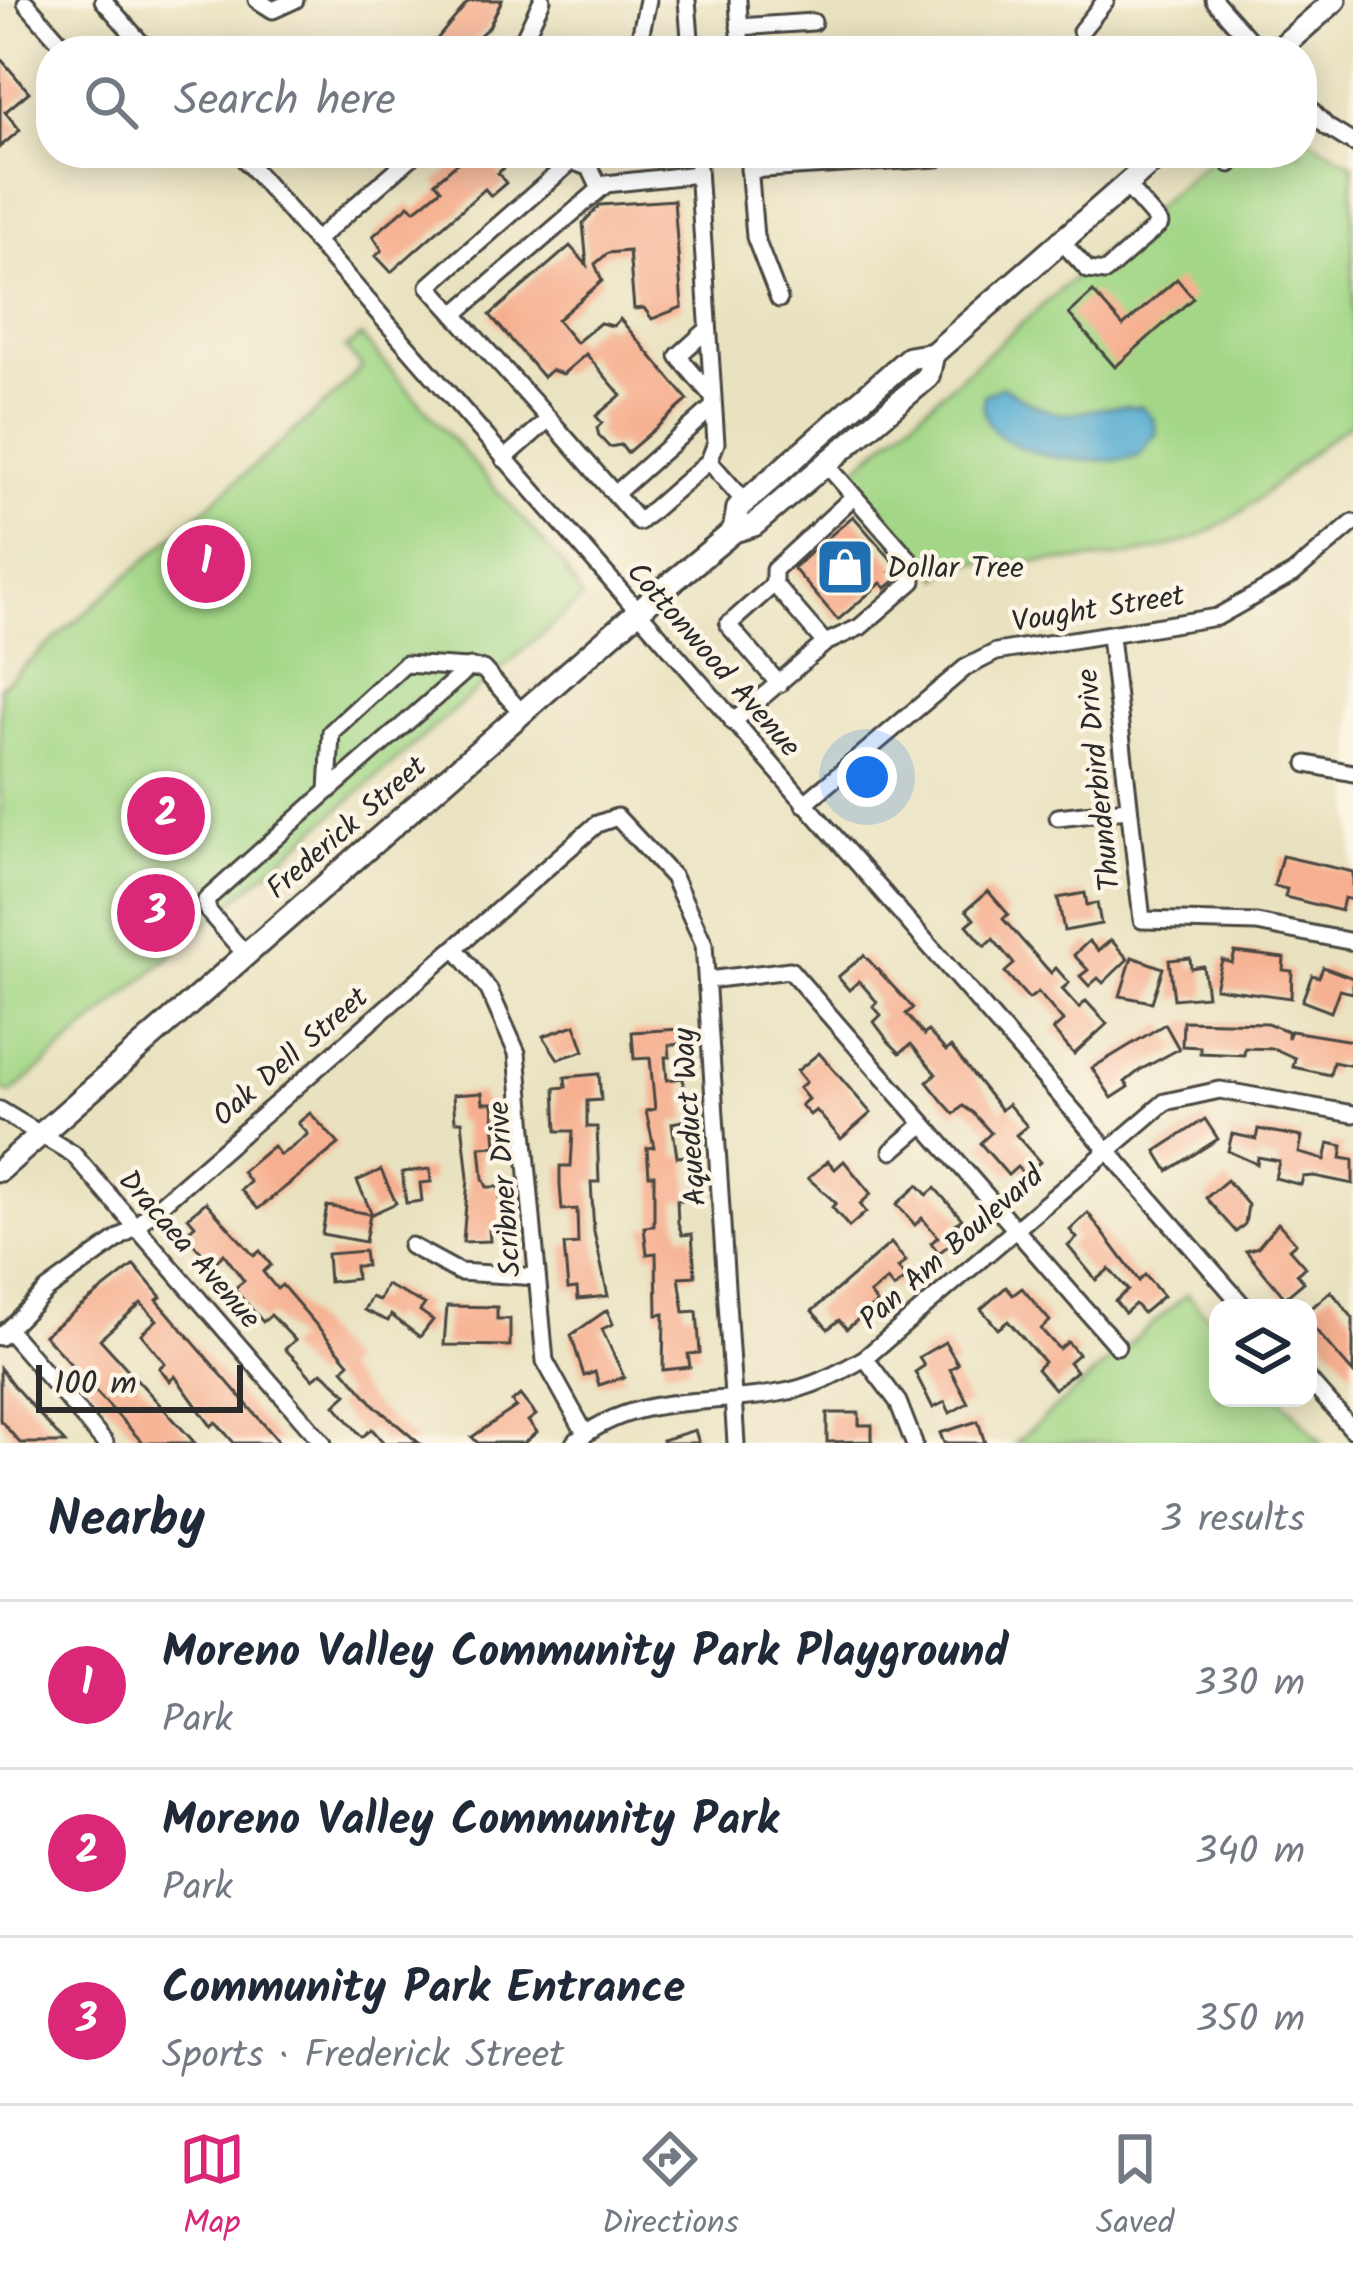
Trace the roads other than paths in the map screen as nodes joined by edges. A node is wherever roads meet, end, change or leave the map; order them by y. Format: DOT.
graph roads {
  1 [pos="103,0"];
  2 [pos="257,0"];
  3 [pos="295,0"];
  4 [pos="542,0"];
  5 [pos="648,0"];
  6 [pos="687,0"];
  7 [pos="738,0"];
  8 [pos="1106,0"];
  9 [pos="1214,0"];
  10 [pos="1335,0"];
  11 [pos="30,1"];
  12 [pos="813,22"];
  13 [pos="739,27"];
  14 [pos="1081,31"];
  15 [pos="57,36"];
  16 [pos="135,36"];
  17 [pos="525,36"];
  18 [pos="640,36"];
  19 [pos="690,36"];
  20 [pos="740,36"];
  21 [pos="1246,36"];
  22 [pos="1294,36"];
  23 [pos="1317,116"];
  24 [pos="1353,143"];
  25 [pos="251,168"];
  26 [pos="399,168"];
  27 [pos="563,168"];
  28 [pos="590,168"];
  29 [pos="698,168"];
  30 [pos="749,168"];
  31 [pos="1145,168"];
  32 [pos="698,174"];
  33 [pos="1126,185"];
  34 [pos="600,189"];
  35 [pos="316,241"];
  36 [pos="1061,242"];
  37 [pos="779,299"];
  38 [pos="455,314"];
  39 [pos="708,329"];
  40 [pos="933,354"];
  41 [pos="876,387"];
  42 [pos="713,402"];
  43 [pos="549,419"];
  44 [pos="504,459"];
  45 [pos="709,461"];
  46 [pos="826,464"];
  47 [pos="614,494"];
  48 [pos="853,497"];
  49 [pos="745,502"];
  50 [pos="1353,524"];
  51 [pos="734,530"];
  52 [pos="774,584"];
  53 [pos="638,612"];
  54 [pos="1110,637"];
  55 [pos="825,643"];
  56 [pos="470,667"];
  57 [pos="779,683"];
  58 [pos="523,713"];
  59 [pos="734,722"];
  60 [pos="1307,764"];
  61 [pos="1353,773"];
  62 [pos="328,791"];
  63 [pos="804,804"];
  64 [pos="1127,809"];
  65 [pos="617,817"];
  66 [pos="1058,817"];
  67 [pos="1353,942"];
  68 [pos="455,948"];
  69 [pos="246,955"];
  70 [pos="708,980"];
  71 [pos="0,1110"];
  72 [pos="1353,1114"];
  73 [pos="921,1126"];
  74 [pos="40,1133"];
  75 [pos="1104,1148"];
  76 [pos="892,1151"];
  77 [pos="0,1170"];
  78 [pos="136,1226"];
  79 [pos="1013,1230"];
  80 [pos="411,1246"];
  81 [pos="536,1277"];
  82 [pos="1237,1299"];
  83 [pos="4,1334"];
  84 [pos="1117,1346"];
  85 [pos="865,1358"];
  86 [pos="1317,1389"];
  87 [pos="734,1398"];
  88 [pos="1353,1430"];
  89 [pos="579,1438"];
  90 [pos="105,1443"];
  91 [pos="323,1443"];
  92 [pos="736,1443"];
  93 [pos="914,1443"];
  1 -- 16 [label="street"];
  2 -- 3 [label="street"];
  4 -- 17 [label="street"];
  5 -- 18 [label="street"];
  6 -- 19 [label="street"];
  7 -- 13 [label="street"];
  8 -- 14 [label="street"];
  9 -- 21 [label="street"];
  10 -- 22 [label="main road"];
  11 -- 15 [label="street"];
  12 -- 13 [label="street"];
  13 -- 20 [label="street"];
  23 -- 24 [label="street"];
  25 -- 35 [label="street, Cottonwood Avenue"];
  26 -- 35 [label="street"];
  27 -- 38 [label="street"];
  28 -- 34 [label="street"];
  29 -- 32 [label="street"];
  30 -- 37 [label="street"];
  31 -- 33 [label="main road, Frederick Street"];
  32 -- 34 [label="street"];
  32 -- 39 [label="street"];
  33 -- 36 [label="main road, Frederick Street"];
  33 -- 36 [label="street"];
  34 -- 38 [label="street"];
  35 -- 44 [label="street, Cottonwood Avenue"];
  36 -- 40 [label="main road, Frederick Street"];
  38 -- 43 [label="street"];
  39 -- 42 [label="street"];
  39 -- 42 [label="street"];
  40 -- 41 [label="main road, Frederick Street"];
  40 -- 46 [label="main road, Frederick Street"];
  41 -- 46 [label="main road"];
  41 -- 49 [label="main road, Frederick Street"];
  42 -- 45 [label="street"];
  42 -- 47 [label="street"];
  43 -- 44 [label="street"];
  43 -- 47 [label="street"];
  44 -- 53 [label="street, Cottonwood Avenue"];
  45 -- 47 [label="street"];
  45 -- 49 [label="street"];
  46 -- 48 [label="street"];
  46 -- 51 [label="main road, Frederick Street"];
  48 -- 52 [label="street"];
  48 -- 55 [label="street"];
  49 -- 51 [label="main road, Frederick Street"];
  50 -- 54 [label="street, Vought Street"];
  51 -- 53 [label="main road, Frederick Street"];
  52 -- 55 [label="street"];
  52 -- 57 [label="street"];
  53 -- 58 [label="main road, Frederick Street"];
  53 -- 59 [label="street, Cottonwood Avenue"];
  54 -- 63 [label="street, Vought Street"];
  54 -- 64 [label="street, Thunderbird Drive"];
  55 -- 57 [label="street"];
  56 -- 58 [label="street"];
  56 -- 62 [label="street"];
  56 -- 62 [label="street"];
  57 -- 59 [label="street"];
  58 -- 69 [label="main road, Frederick Street"];
  59 -- 63 [label="street, Cottonwood Avenue"];
  60 -- 61 [label="street"];
  62 -- 69 [label="street"];
  63 -- 75 [label="street, Cottonwood Avenue"];
  64 -- 66 [label="street"];
  64 -- 67 [label="street, Thunderbird Drive"];
  65 -- 68 [label="street, Oak Dell Street"];
  65 -- 70 [label="street, Aqueduct Way"];
  68 -- 78 [label="street, Oak Dell Street"];
  68 -- 81 [label="street, Scribner Drive"];
  69 -- 74 [label="main road, Frederick Street"];
  70 -- 73 [label="street"];
  70 -- 87 [label="street, Aqueduct Way"];
  71 -- 74 [label="street, Dracaea Avenue"];
  72 -- 75 [label="street, Pan Am Boulevard"];
  73 -- 76 [label="street"];
  73 -- 79 [label="street"];
  74 -- 77 [label="main road, Frederick Street"];
  74 -- 78 [label="street, Dracaea Avenue"];
  75 -- 79 [label="street, Pan Am Boulevard"];
  75 -- 82 [label="street, Cottonwood Avenue"];
  78 -- 83 [label="street, Oak Dell Street"];
  78 -- 91 [label="street, Dracaea Avenue"];
  79 -- 84 [label="street"];
  79 -- 85 [label="street, Pan Am Boulevard"];
  80 -- 81 [label="street"];
  81 -- 89 [label="street, Scribner Drive"];
  83 -- 90 [label="street"];
  85 -- 87 [label="street, Pan Am Boulevard"];
  85 -- 93 [label="street"];
  86 -- 88 [label="street"];
  87 -- 89 [label="street, Pan Am Boulevard"];
  87 -- 92 [label="street, Aqueduct Way"];
}
